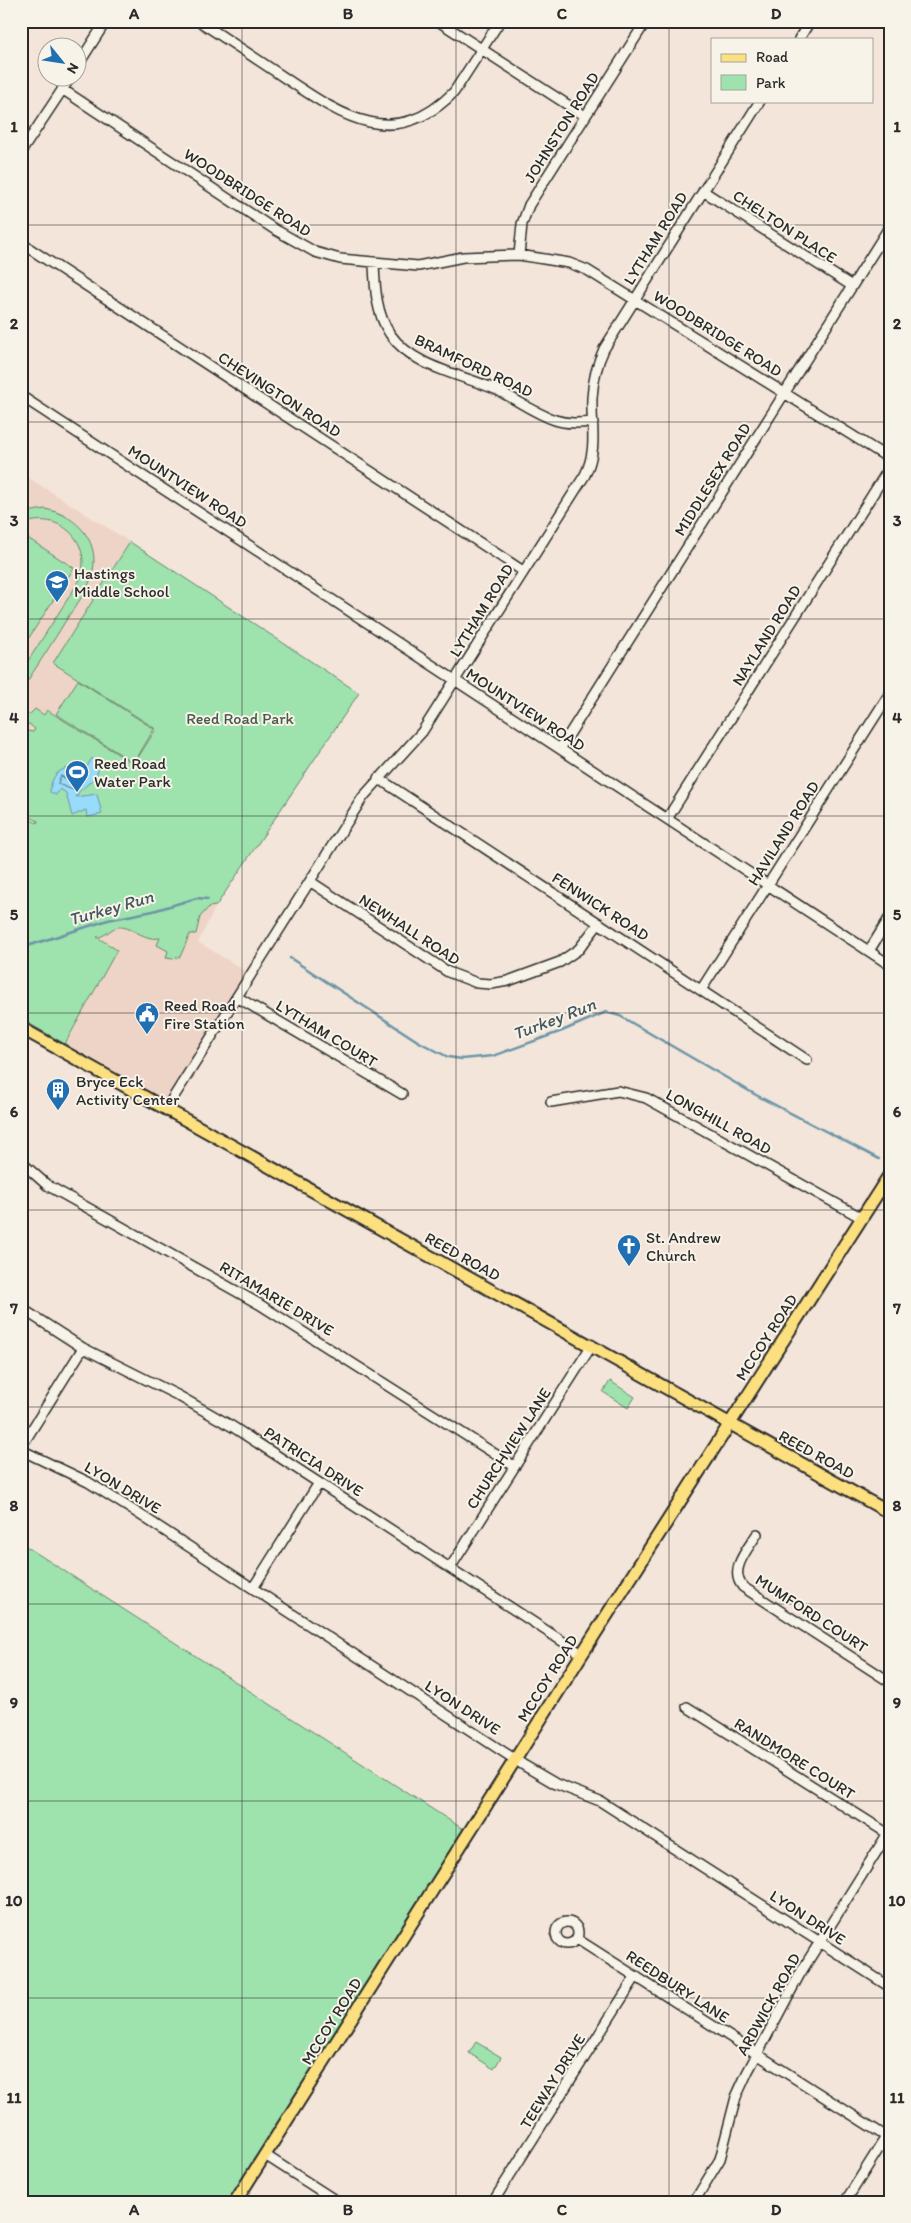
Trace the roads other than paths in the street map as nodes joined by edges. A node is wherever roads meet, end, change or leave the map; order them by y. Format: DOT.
graph roads {
  1 [pos="106,21"];
  2 [pos="199,21"];
  3 [pos="438,21"];
  4 [pos="500,21"];
  5 [pos="646,21"];
  6 [pos="810,21"];
  7 [pos="800,38"];
  8 [pos="88,49"];
  9 [pos="482,49"];
  10 [pos="62,89"];
  11 [pos="759,102"];
  12 [pos="585,116"];
  13 [pos="21,152"];
  14 [pos="703,191"];
  15 [pos="890,226"];
  16 [pos="21,242"];
  17 [pos="519,255"];
  18 [pos="374,264"];
  19 [pos="852,286"];
  20 [pos="635,298"];
  21 [pos="784,393"];
  22 [pos="21,396"];
  23 [pos="593,422"];
  24 [pos="890,447"];
  25 [pos="887,457"];
  26 [pos="890,466"];
  27 [pos="523,571"];
  28 [pos="454,680"];
  29 [pos="890,693"];
  30 [pos="560,749"];
  31 [pos="378,778"];
  32 [pos="667,819"];
  33 [pos="311,882"];
  34 [pos="768,885"];
  35 [pos="890,917"];
  36 [pos="599,923"];
  37 [pos="868,951"];
  38 [pos="890,965"];
  39 [pos="701,990"];
  40 [pos="237,997"];
  41 [pos="21,1028"];
  42 [pos="807,1060"];
  43 [pos="402,1094"];
  44 [pos="551,1102"];
  45 [pos="166,1109"];
  46 [pos="21,1162"];
  47 [pos="890,1174"];
  48 [pos="862,1218"];
  49 [pos="21,1308"];
  50 [pos="592,1345"];
  51 [pos="84,1348"];
  52 [pos="730,1424"];
  53 [pos="21,1448"];
  54 [pos="514,1466"];
  55 [pos="319,1483"];
  56 [pos="890,1513"];
  57 [pos="758,1534"];
  58 [pos="450,1568"];
  59 [pos="253,1588"];
  60 [pos="582,1654"];
  61 [pos="890,1682"];
  62 [pos="687,1707"];
  63 [pos="515,1759"];
  64 [pos="889,1833"];
  65 [pos="577,1939"];
  66 [pos="820,1942"];
  67 [pos="636,1976"];
  68 [pos="890,1987"];
  69 [pos="757,2054"];
  70 [pos="888,2138"];
  71 [pos="265,2155"];
  72 [pos="235,2202"];
  73 [pos="338,2202"];
  74 [pos="493,2202"];
  75 [pos="694,2202"];
  76 [pos="845,2202"];
  1 -- 8 [label="street"];
  2 -- 9 [label="street"];
  3 -- 9 [label="street"];
  4 -- 9 [label="street"];
  5 -- 12 [label="street, JOHNSTON ROAD"];
  6 -- 7 [label="street"];
  9 -- 12 [label="street"];
  10 -- 13 [label="street"];
  10 -- 18 [label="street, WOODBRIDGE ROAD"];
  11 -- 14 [label="street, LYTHAM ROAD"];
  12 -- 17 [label="street, JOHNSTON ROAD"];
  14 -- 19 [label="street, CHELTON PLACE"];
  14 -- 20 [label="street, LYTHAM ROAD"];
  15 -- 19 [label="street, MIDDLESEX ROAD"];
  16 -- 27 [label="street, CHEVINGTON ROAD"];
  17 -- 18 [label="street, WOODBRIDGE ROAD"];
  17 -- 20 [label="street, WOODBRIDGE ROAD"];
  18 -- 23 [label="street, BRAMFORD ROAD"];
  19 -- 21 [label="street, MIDDLESEX ROAD"];
  20 -- 21 [label="street, WOODBRIDGE ROAD"];
  20 -- 23 [label="street, LYTHAM ROAD"];
  21 -- 25 [label="street, WOODBRIDGE ROAD"];
  21 -- 30 [label="street, MIDDLESEX ROAD"];
  22 -- 28 [label="street, MOUNTVIEW ROAD"];
  23 -- 27 [label="street, LYTHAM ROAD"];
  24 -- 25 [label="street"];
  26 -- 32 [label="street, NAYLAND ROAD"];
  27 -- 28 [label="street, LYTHAM ROAD"];
  28 -- 30 [label="street, MOUNTVIEW ROAD"];
  28 -- 31 [label="street, LYTHAM ROAD"];
  29 -- 34 [label="street, HAVILAND ROAD"];
  30 -- 32 [label="street, MOUNTVIEW ROAD"];
  31 -- 33 [label="street, LYTHAM ROAD"];
  31 -- 36 [label="street, FENWICK ROAD"];
  32 -- 34 [label="street, MOUNTVIEW ROAD"];
  33 -- 36 [label="street, NEWHALL ROAD"];
  33 -- 40 [label="street, LYTHAM ROAD"];
  34 -- 37 [label="street, MOUNTVIEW ROAD"];
  34 -- 39 [label="street, HAVILAND ROAD"];
  35 -- 37 [label="street"];
  36 -- 39 [label="street, FENWICK ROAD"];
  37 -- 38 [label="street, MOUNTVIEW ROAD"];
  39 -- 42 [label="street, FENWICK ROAD"];
  40 -- 43 [label="street, LYTHAM COURT"];
  40 -- 45 [label="street, LYTHAM ROAD"];
  41 -- 45 [label="main road, REED ROAD"];
  44 -- 48 [label="street, LONGHILL ROAD"];
  45 -- 50 [label="main road, REED ROAD"];
  46 -- 54 [label="street, RITAMARIE DRIVE"];
  47 -- 48 [label="main road, MCCOY ROAD"];
  48 -- 52 [label="main road, MCCOY ROAD"];
  49 -- 51 [label="street, PATRICIA DRIVE"];
  50 -- 52 [label="main road, REED ROAD"];
  50 -- 54 [label="street, CHURCHVIEW LANE"];
  51 -- 53 [label="street"];
  51 -- 55 [label="street, PATRICIA DRIVE"];
  52 -- 56 [label="main road, REED ROAD"];
  52 -- 60 [label="main road, MCCOY ROAD"];
  53 -- 59 [label="street, LYON DRIVE"];
  54 -- 58 [label="street, CHURCHVIEW LANE"];
  55 -- 58 [label="street, PATRICIA DRIVE"];
  55 -- 59 [label="street"];
  57 -- 61 [label="street, MUMFORD COURT"];
  58 -- 60 [label="street, PATRICIA DRIVE"];
  59 -- 63 [label="street, LYON DRIVE"];
  60 -- 63 [label="main road, MCCOY ROAD"];
  62 -- 64 [label="street, RANDMORE COURT"];
  63 -- 66 [label="street, LYON DRIVE"];
  63 -- 71 [label="main road, MCCOY ROAD"];
  64 -- 66 [label="street, ARDWICK ROAD"];
  65 -- 67 [label="street, REEDBURY LANE"];
  66 -- 68 [label="street, LYON DRIVE"];
  66 -- 69 [label="street, ARDWICK ROAD"];
  67 -- 69 [label="street, REEDBURY LANE"];
  67 -- 74 [label="street, TEEWAY DRIVE"];
  69 -- 70 [label="street, REEDBURY LANE"];
  69 -- 75 [label="street, ARDWICK ROAD"];
  70 -- 76 [label="street"];
  71 -- 72 [label="main road, MCCOY ROAD"];
  71 -- 73 [label="street"];
}
